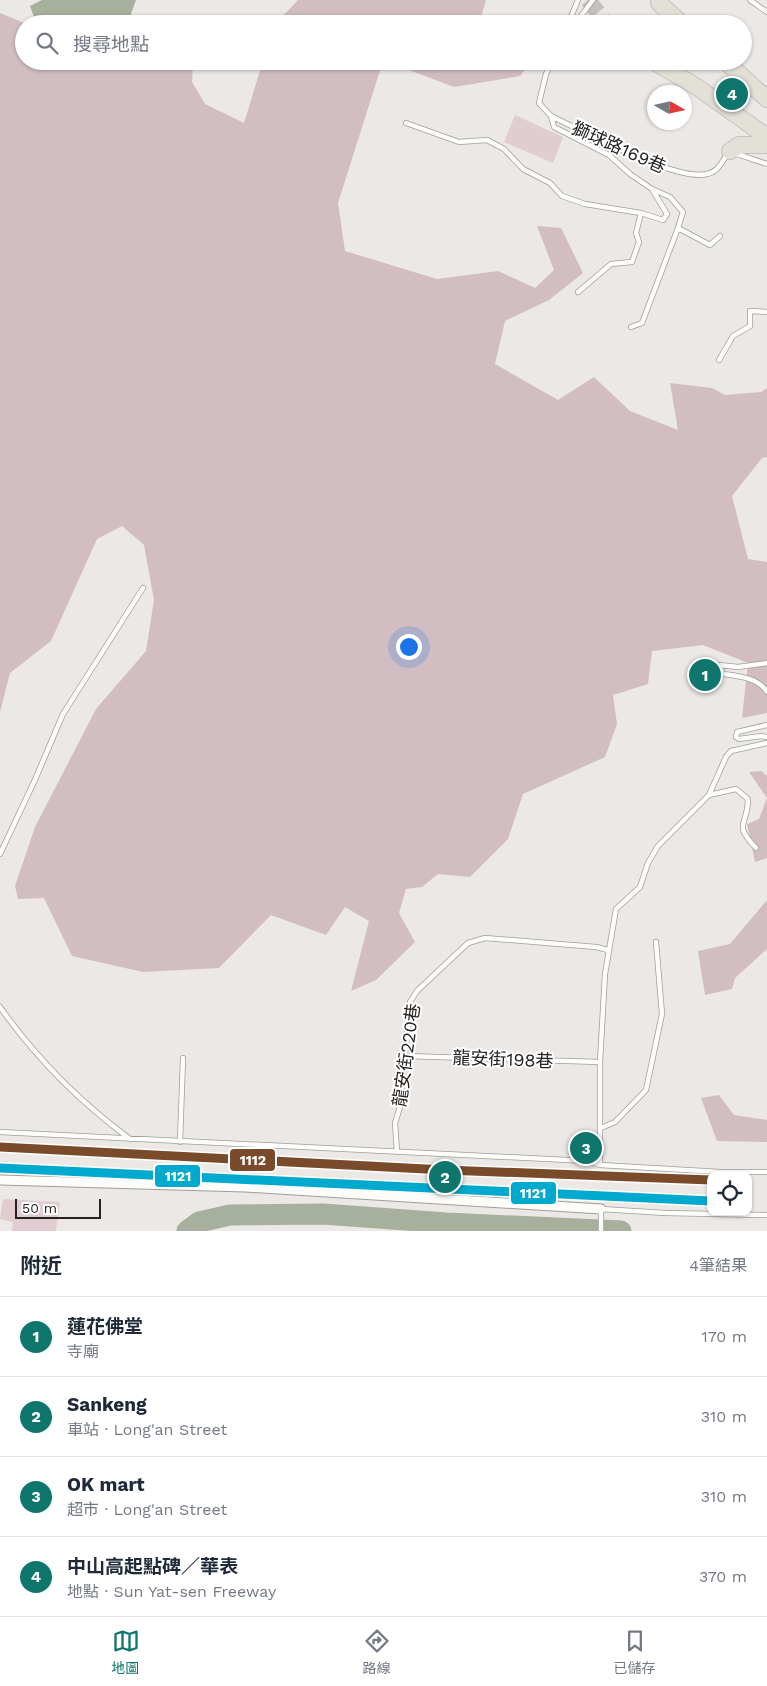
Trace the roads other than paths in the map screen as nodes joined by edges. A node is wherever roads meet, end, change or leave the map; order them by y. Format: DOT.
graph roads {
  1 [pos="578,0"];
  2 [pos="593,0"];
  3 [pos="750,0"];
  4 [pos="659,3"];
  5 [pos="767,12"];
  6 [pos="572,15"];
  7 [pos="582,15"];
  8 [pos="672,15"];
  9 [pos="548,70"];
  10 [pos="668,70"];
  11 [pos="735,70"];
  12 [pos="767,99"];
  13 [pos="551,116"];
  14 [pos="406,123"];
  15 [pos="766,137"];
  16 [pos="730,151"];
  17 [pos="767,164"];
  18 [pos="652,189"];
  19 [pos="641,213"];
  20 [pos="678,228"];
  21 [pos="720,236"];
  22 [pos="578,292"];
  23 [pos="767,312"];
  24 [pos="631,327"];
  25 [pos="719,360"];
  26 [pos="143,588"];
  27 [pos="767,663"];
  28 [pos="767,692"];
  29 [pos="767,725"];
  30 [pos="767,737"];
  31 [pos="767,743"];
  32 [pos="708,795"];
  33 [pos="756,848"];
  34 [pos="0,854"];
  35 [pos="656,942"];
  36 [pos="608,950"];
  37 [pos="0,1007"];
  38 [pos="405,1056"];
  39 [pos="183,1058"];
  40 [pos="600,1062"];
  41 [pos="601,1128"];
  42 [pos="0,1132"];
  43 [pos="132,1140"];
  44 [pos="180,1142"];
  45 [pos="397,1152"];
  46 [pos="600,1165"];
  47 [pos="767,1172"];
  48 [pos="0,1180"];
  49 [pos="601,1209"];
  50 [pos="767,1215"];
  51 [pos="601,1231"];
  1 -- 6 [label="lane"];
  2 -- 7 [label="lane"];
  3 -- 5 [label="lane"];
  4 -- 8 [label="highway"];
  9 -- 13 [label="lane, 獅球路169巷"];
  10 -- 15 [label="highway"];
  11 -- 12 [label="highway"];
  13 -- 16 [label="lane, 獅球路169巷"];
  13 -- 18 [label="lane"];
  14 -- 19 [label="lane"];
  15 -- 16 [label="highway"];
  16 -- 17 [label="lane"];
  18 -- 19 [label="lane"];
  18 -- 20 [label="lane"];
  19 -- 22 [label="lane"];
  20 -- 21 [label="lane"];
  20 -- 24 [label="lane"];
  23 -- 25 [label="lane"];
  26 -- 34 [label="lane"];
  27 -- 28 [label="lane"];
  29 -- 30 [label="lane"];
  31 -- 32 [label="lane"];
  32 -- 33 [label="lane"];
  32 -- 36 [label="lane"];
  35 -- 41 [label="lane"];
  36 -- 38 [label="lane, 龍安街220巷"];
  36 -- 40 [label="lane"];
  37 -- 43 [label="lane"];
  38 -- 40 [label="lane, 龍安街198巷"];
  38 -- 45 [label="lane, 龍安街220巷"];
  39 -- 44 [label="lane"];
  40 -- 41 [label="lane"];
  41 -- 46 [label="lane"];
  42 -- 43 [label="lane"];
  43 -- 44 [label="lane"];
  44 -- 45 [label="lane"];
  45 -- 46 [label="lane"];
  46 -- 47 [label="lane"];
  48 -- 49 [label="street"];
  49 -- 50 [label="lane"];
  49 -- 51 [label="lane"];
}
